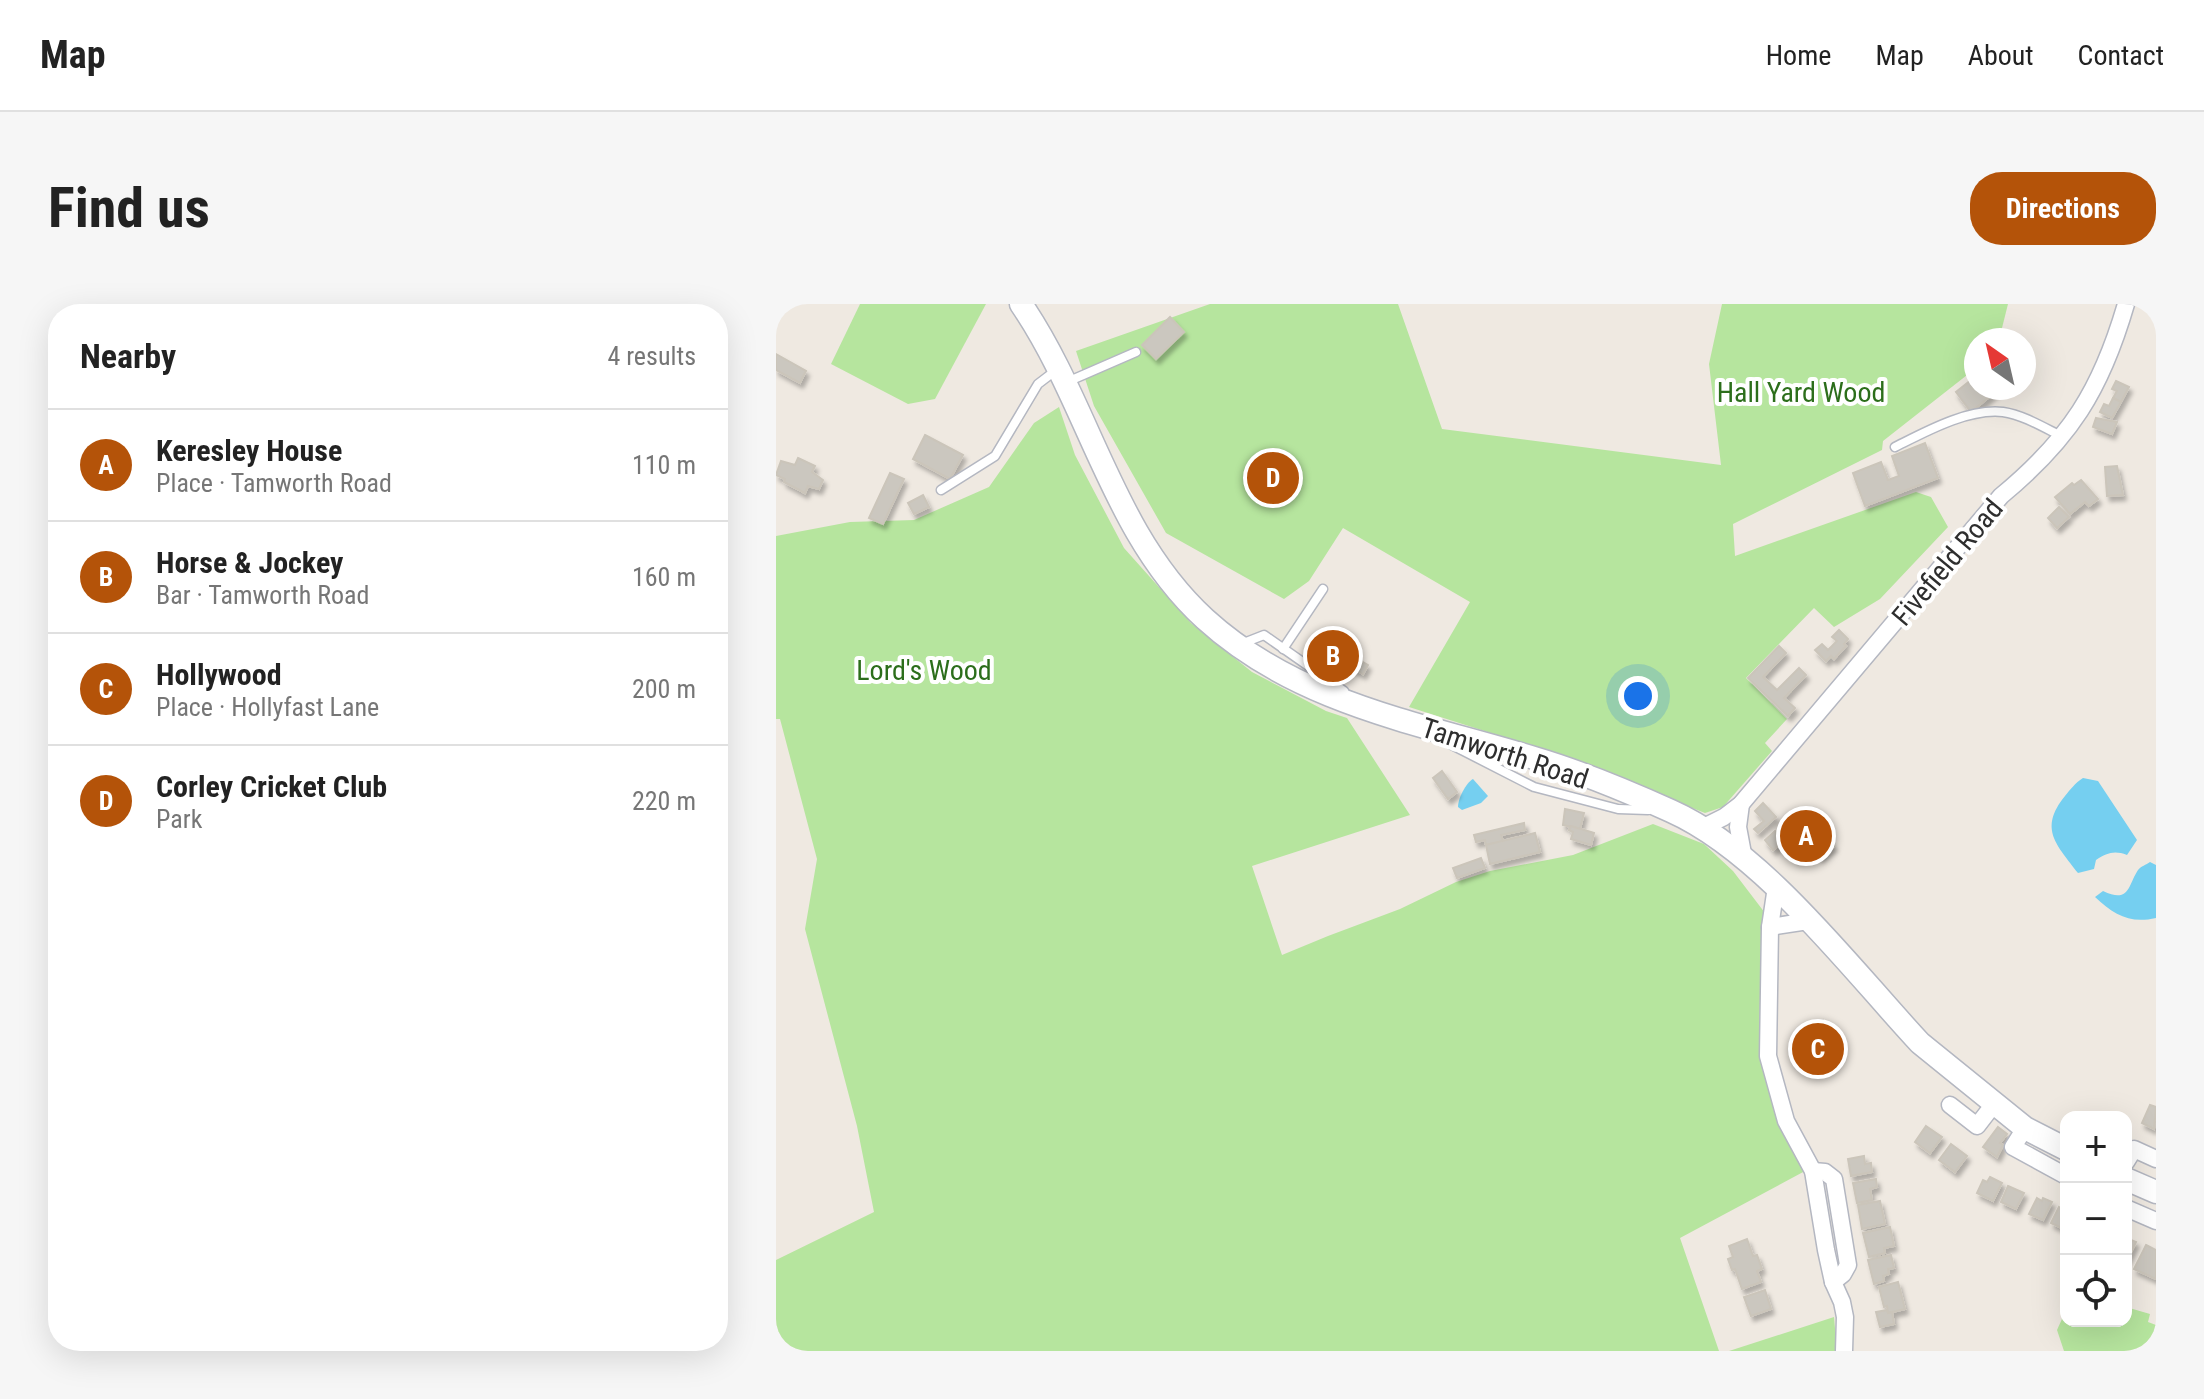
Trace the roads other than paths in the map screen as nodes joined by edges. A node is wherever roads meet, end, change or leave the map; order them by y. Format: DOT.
graph roads {
  1 [pos="1021,304"];
  2 [pos="2126,304"];
  3 [pos="1136,352"];
  4 [pos="1063,375"];
  5 [pos="2062,437"];
  6 [pos="1895,447"];
  7 [pos="941,490"];
  8 [pos="1323,589"];
  9 [pos="1237,646"];
  10 [pos="1283,649"];
  11 [pos="1374,711"];
  12 [pos="1741,804"];
  13 [pos="1702,828"];
  14 [pos="1744,859"];
  15 [pos="1776,887"];
  16 [pos="1808,921"];
  17 [pos="1770,927"];
  18 [pos="1994,1104"];
  19 [pos="1950,1105"];
  20 [pos="2025,1128"];
  21 [pos="2060,1146"];
  22 [pos="2132,1152"];
  23 [pos="2156,1159"];
  24 [pos="2060,1173"];
  25 [pos="2132,1182"];
  26 [pos="2156,1192"];
  27 [pos="2132,1211"];
  28 [pos="2156,1221"];
  29 [pos="1844,1351"];
  1 -- 4 [label="main road, Tamworth Road"];
  2 -- 5 [label="street, Fivefield Road"];
  3 -- 4 [label="lane"];
  4 -- 7 [label="lane"];
  4 -- 9 [label="main road, Tamworth Road"];
  5 -- 6 [label="lane"];
  5 -- 12 [label="street, Fivefield Road"];
  8 -- 10 [label="lane"];
  9 -- 10 [label="lane"];
  9 -- 11 [label="main road, Tamworth Road"];
  10 -- 11 [label="lane"];
  11 -- 13 [label="main road, Tamworth Road"];
  12 -- 13 [label="street, Fivefield Road"];
  12 -- 14 [label="street"];
  13 -- 14 [label="main road, Tamworth Road"];
  14 -- 15 [label="main road, Tamworth Road"];
  15 -- 16 [label="main road, Tamworth Road"];
  15 -- 17 [label="street"];
  16 -- 17 [label="street"];
  16 -- 18 [label="main road, Tamworth Road"];
  17 -- 29 [label="street"];
  18 -- 19 [label="street"];
  18 -- 20 [label="main road, Tamworth Road"];
  20 -- 21 [label="main road, Tamworth Road"];
  20 -- 24 [label="street"];
  22 -- 23 [label="street"];
  25 -- 26 [label="main road"];
  27 -- 28 [label="street"];
}
